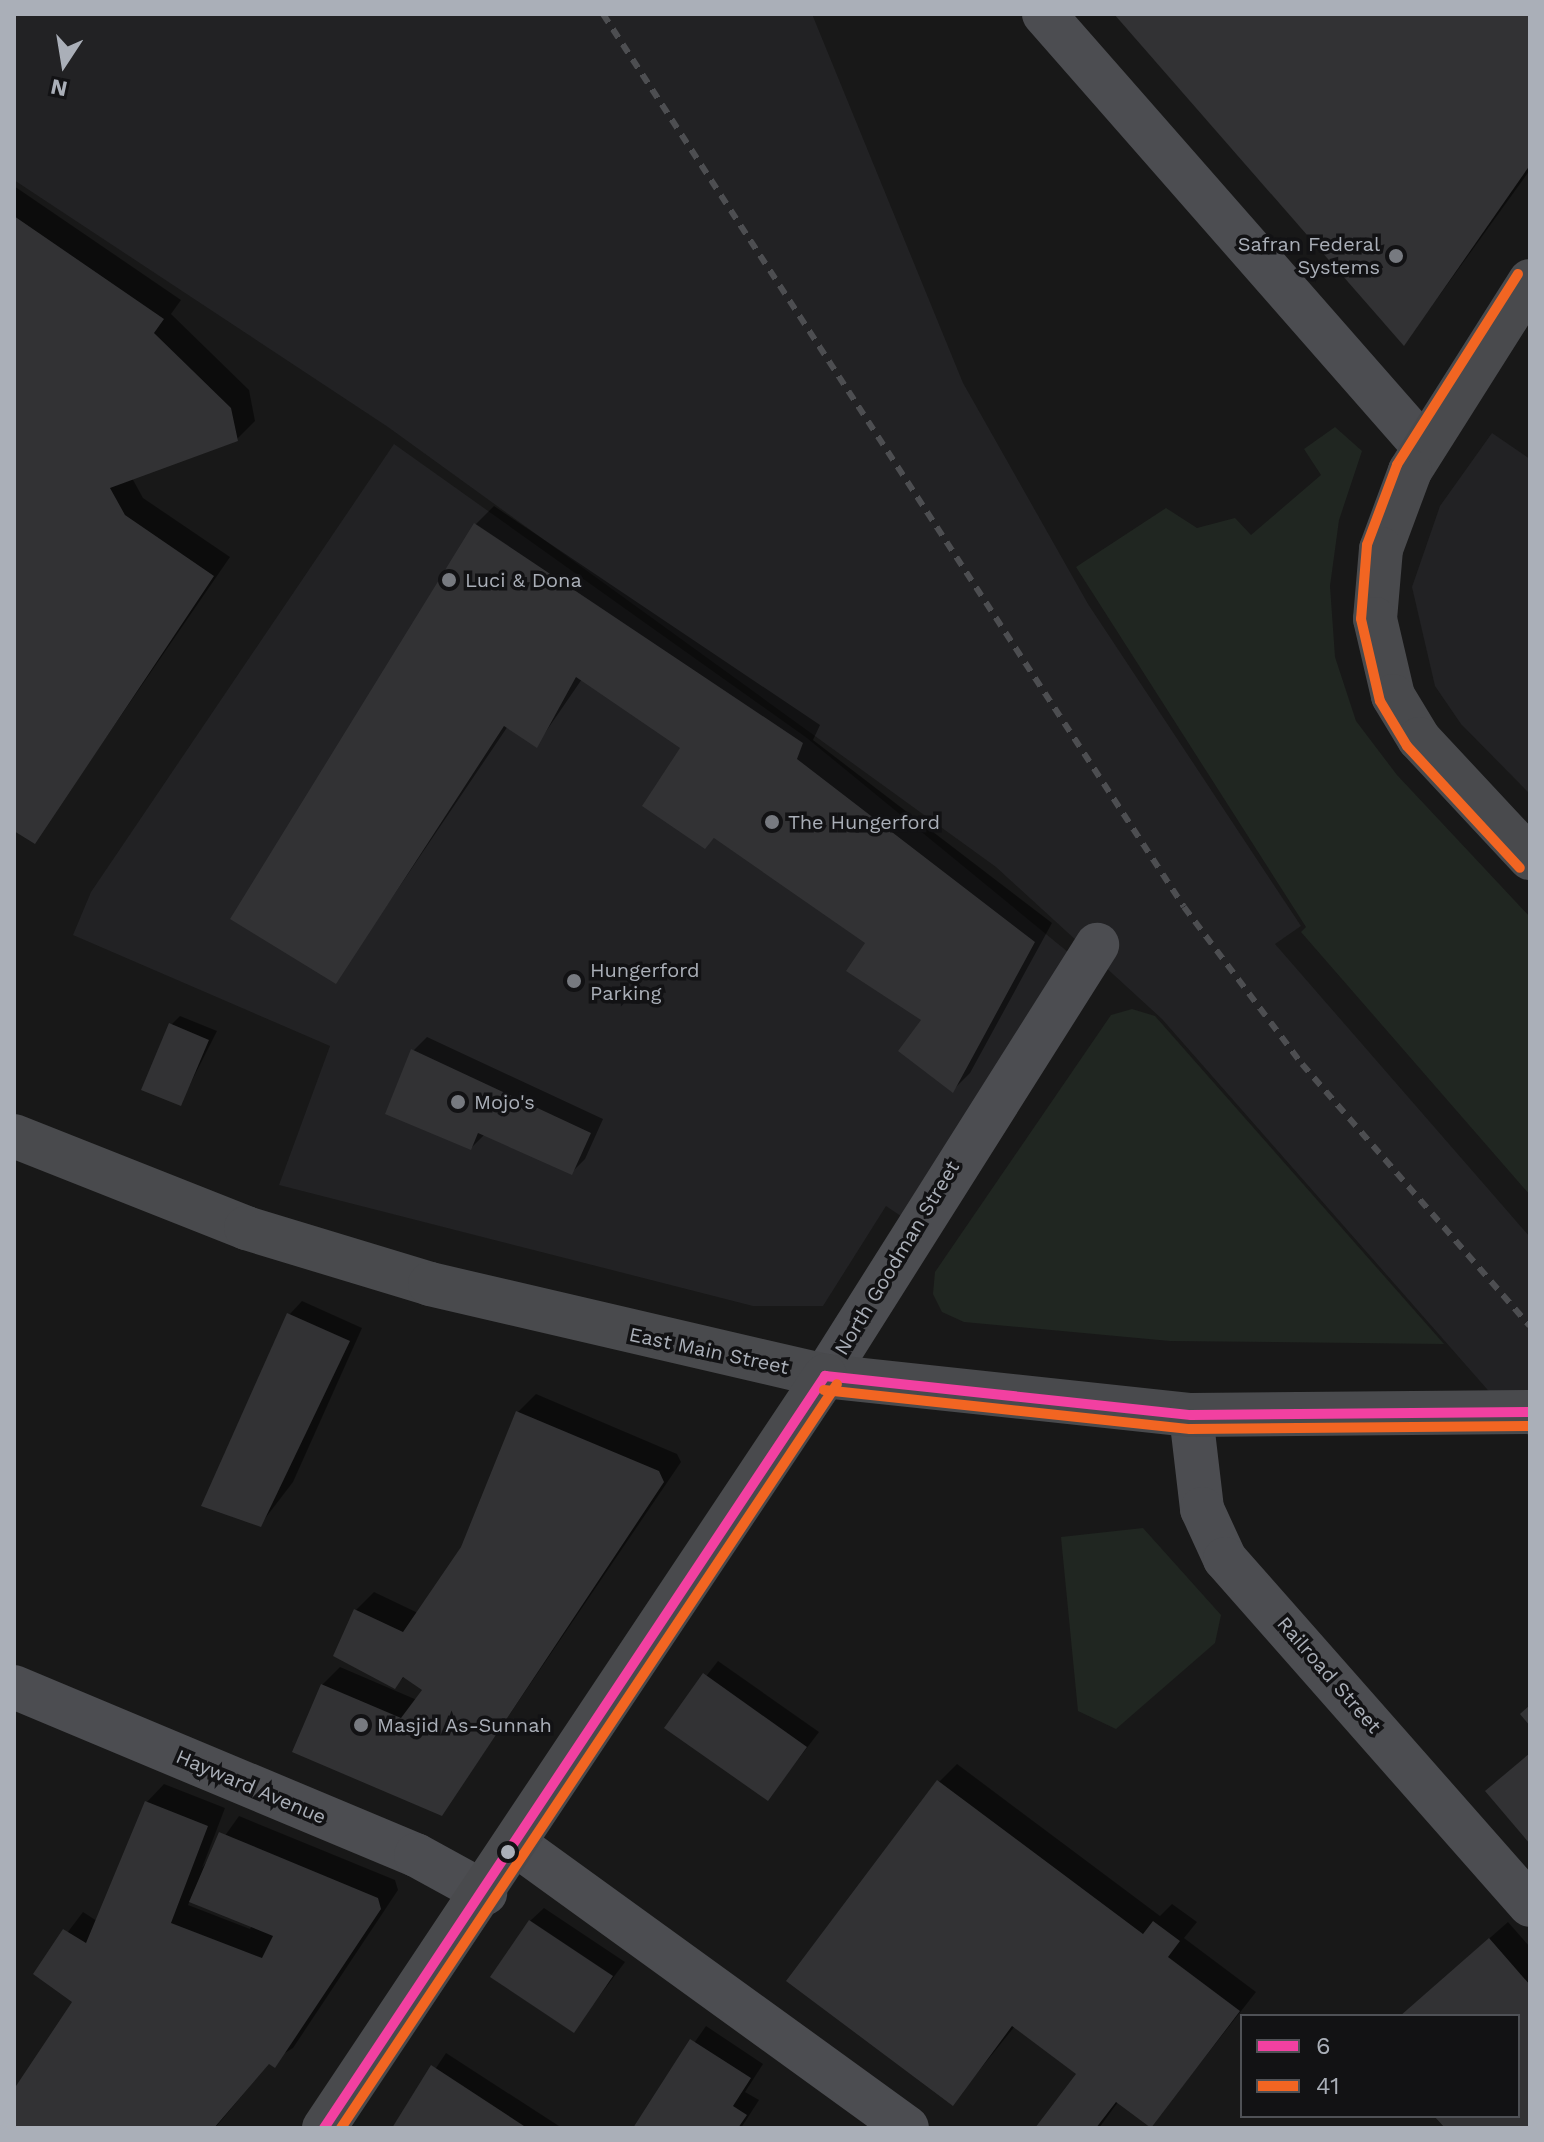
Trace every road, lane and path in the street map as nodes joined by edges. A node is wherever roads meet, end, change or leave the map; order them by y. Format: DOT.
graph roads {
  1 [pos="1044,14"];
  2 [pos="1530,281"];
  3 [pos="1423,446"];
  4 [pos="1530,858"];
  5 [pos="1097,945"];
  6 [pos="14,1136"];
  7 [pos="825,1376"];
  8 [pos="1530,1412"];
  9 [pos="1191,1415"];
  10 [pos="14,1687"];
  11 [pos="518,1846"];
  12 [pos="485,1893"];
  13 [pos="1530,1905"];
  14 [pos="324,2128"];
  15 [pos="907,2128"];
  1 -- 3 [label="street"];
  2 -- 3 [label="main road"];
  3 -- 4 [label="main road"];
  5 -- 7 [label="street, North Goodman Street"];
  6 -- 7 [label="main road, East Main Street"];
  7 -- 9 [label="main road, East Main Street"];
  7 -- 11 [label="main road, North Goodman Street"];
  8 -- 9 [label="main road, East Main Street"];
  9 -- 13 [label="street, Railroad Street"];
  10 -- 12 [label="street, Hayward Avenue"];
  11 -- 12 [label="main road, North Goodman Street"];
  11 -- 15 [label="street"];
  12 -- 14 [label="main road, North Goodman Street"];
}
